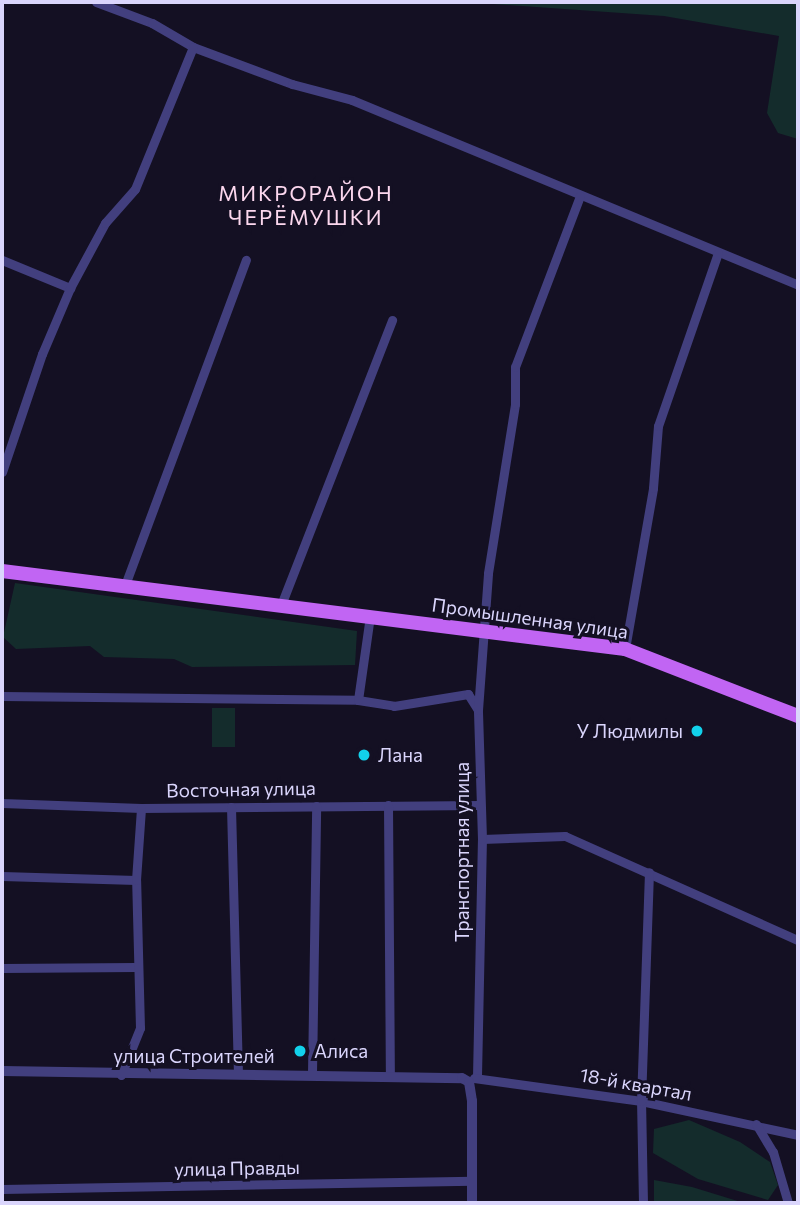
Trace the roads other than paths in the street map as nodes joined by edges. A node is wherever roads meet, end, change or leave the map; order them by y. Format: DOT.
graph roads {
  1 [pos="96,2"];
  2 [pos="193,47"];
  3 [pos="580,196"];
  4 [pos="718,253"];
  5 [pos="2,260"];
  6 [pos="246,260"];
  7 [pos="798,285"];
  8 [pos="70,288"];
  9 [pos="391,320"];
  10 [pos="2,472"];
  11 [pos="2,571"];
  12 [pos="125,585"];
  13 [pos="281,605"];
  14 [pos="370,616"];
  15 [pos="485,629"];
  16 [pos="625,649"];
  17 [pos="2,696"];
  18 [pos="358,700"];
  19 [pos="478,709"];
  20 [pos="798,716"];
  21 [pos="2,803"];
  22 [pos="388,805"];
  23 [pos="316,806"];
  24 [pos="480,806"];
  25 [pos="231,807"];
  26 [pos="141,808"];
  27 [pos="482,838"];
  28 [pos="649,872"];
  29 [pos="2,876"];
  30 [pos="136,880"];
  31 [pos="798,940"];
  32 [pos="136,967"];
  33 [pos="2,968"];
  34 [pos="2,1071"];
  35 [pos="237,1073"];
  36 [pos="312,1073"];
  37 [pos="390,1074"];
  38 [pos="121,1075"];
  39 [pos="473,1079"];
  40 [pos="640,1101"];
  41 [pos="756,1124"];
  42 [pos="798,1135"];
  43 [pos="472,1181"];
  44 [pos="2,1189"];
  45 [pos="472,1203"];
  46 [pos="643,1203"];
  47 [pos="788,1203"];
  1 -- 2 [label="street"];
  2 -- 3 [label="street"];
  2 -- 8 [label="street"];
  3 -- 4 [label="street"];
  3 -- 15 [label="street, Транспортная улица"];
  4 -- 7 [label="street"];
  4 -- 16 [label="street"];
  5 -- 8 [label="street"];
  6 -- 12 [label="street"];
  8 -- 10 [label="street"];
  9 -- 13 [label="street"];
  11 -- 12 [label="main road, Промышленная улица"];
  12 -- 13 [label="main road, Промышленная улица"];
  13 -- 14 [label="main road, Промышленная улица"];
  14 -- 15 [label="main road, Промышленная улица"];
  14 -- 18 [label="street"];
  15 -- 16 [label="main road, Промышленная улица"];
  15 -- 19 [label="street, Транспортная улица"];
  16 -- 20 [label="main road, Промышленная улица"];
  17 -- 18 [label="street"];
  18 -- 19 [label="street"];
  19 -- 24 [label="street, Транспортная улица"];
  21 -- 26 [label="street, Восточная улица"];
  22 -- 23 [label="street, Восточная улица"];
  22 -- 24 [label="street, Восточная улица"];
  22 -- 37 [label="street"];
  23 -- 25 [label="street, Восточная улица"];
  23 -- 36 [label="street"];
  24 -- 27 [label="street, Транспортная улица"];
  25 -- 26 [label="street, Восточная улица"];
  25 -- 35 [label="street"];
  26 -- 30 [label="street"];
  27 -- 28 [label="street"];
  27 -- 39 [label="street, Транспортная улица"];
  28 -- 31 [label="street"];
  28 -- 40 [label="street"];
  29 -- 30 [label="street"];
  30 -- 32 [label="street"];
  32 -- 33 [label="street"];
  32 -- 38 [label="street"];
  34 -- 38 [label="street, улица Строителей"];
  35 -- 36 [label="street, улица Строителей"];
  35 -- 38 [label="street, улица Строителей"];
  36 -- 37 [label="street, улица Строителей"];
  37 -- 39 [label="street, улица Строителей"];
  39 -- 40 [label="street, 18-й квартал"];
  39 -- 43 [label="street, Транспортная улица"];
  40 -- 41 [label="street, 18-й квартал"];
  40 -- 46 [label="street"];
  41 -- 42 [label="street, 18-й квартал"];
  41 -- 47 [label="street"];
  43 -- 44 [label="street, улица Правды"];
  43 -- 45 [label="street, Транспортная улица"];
}
